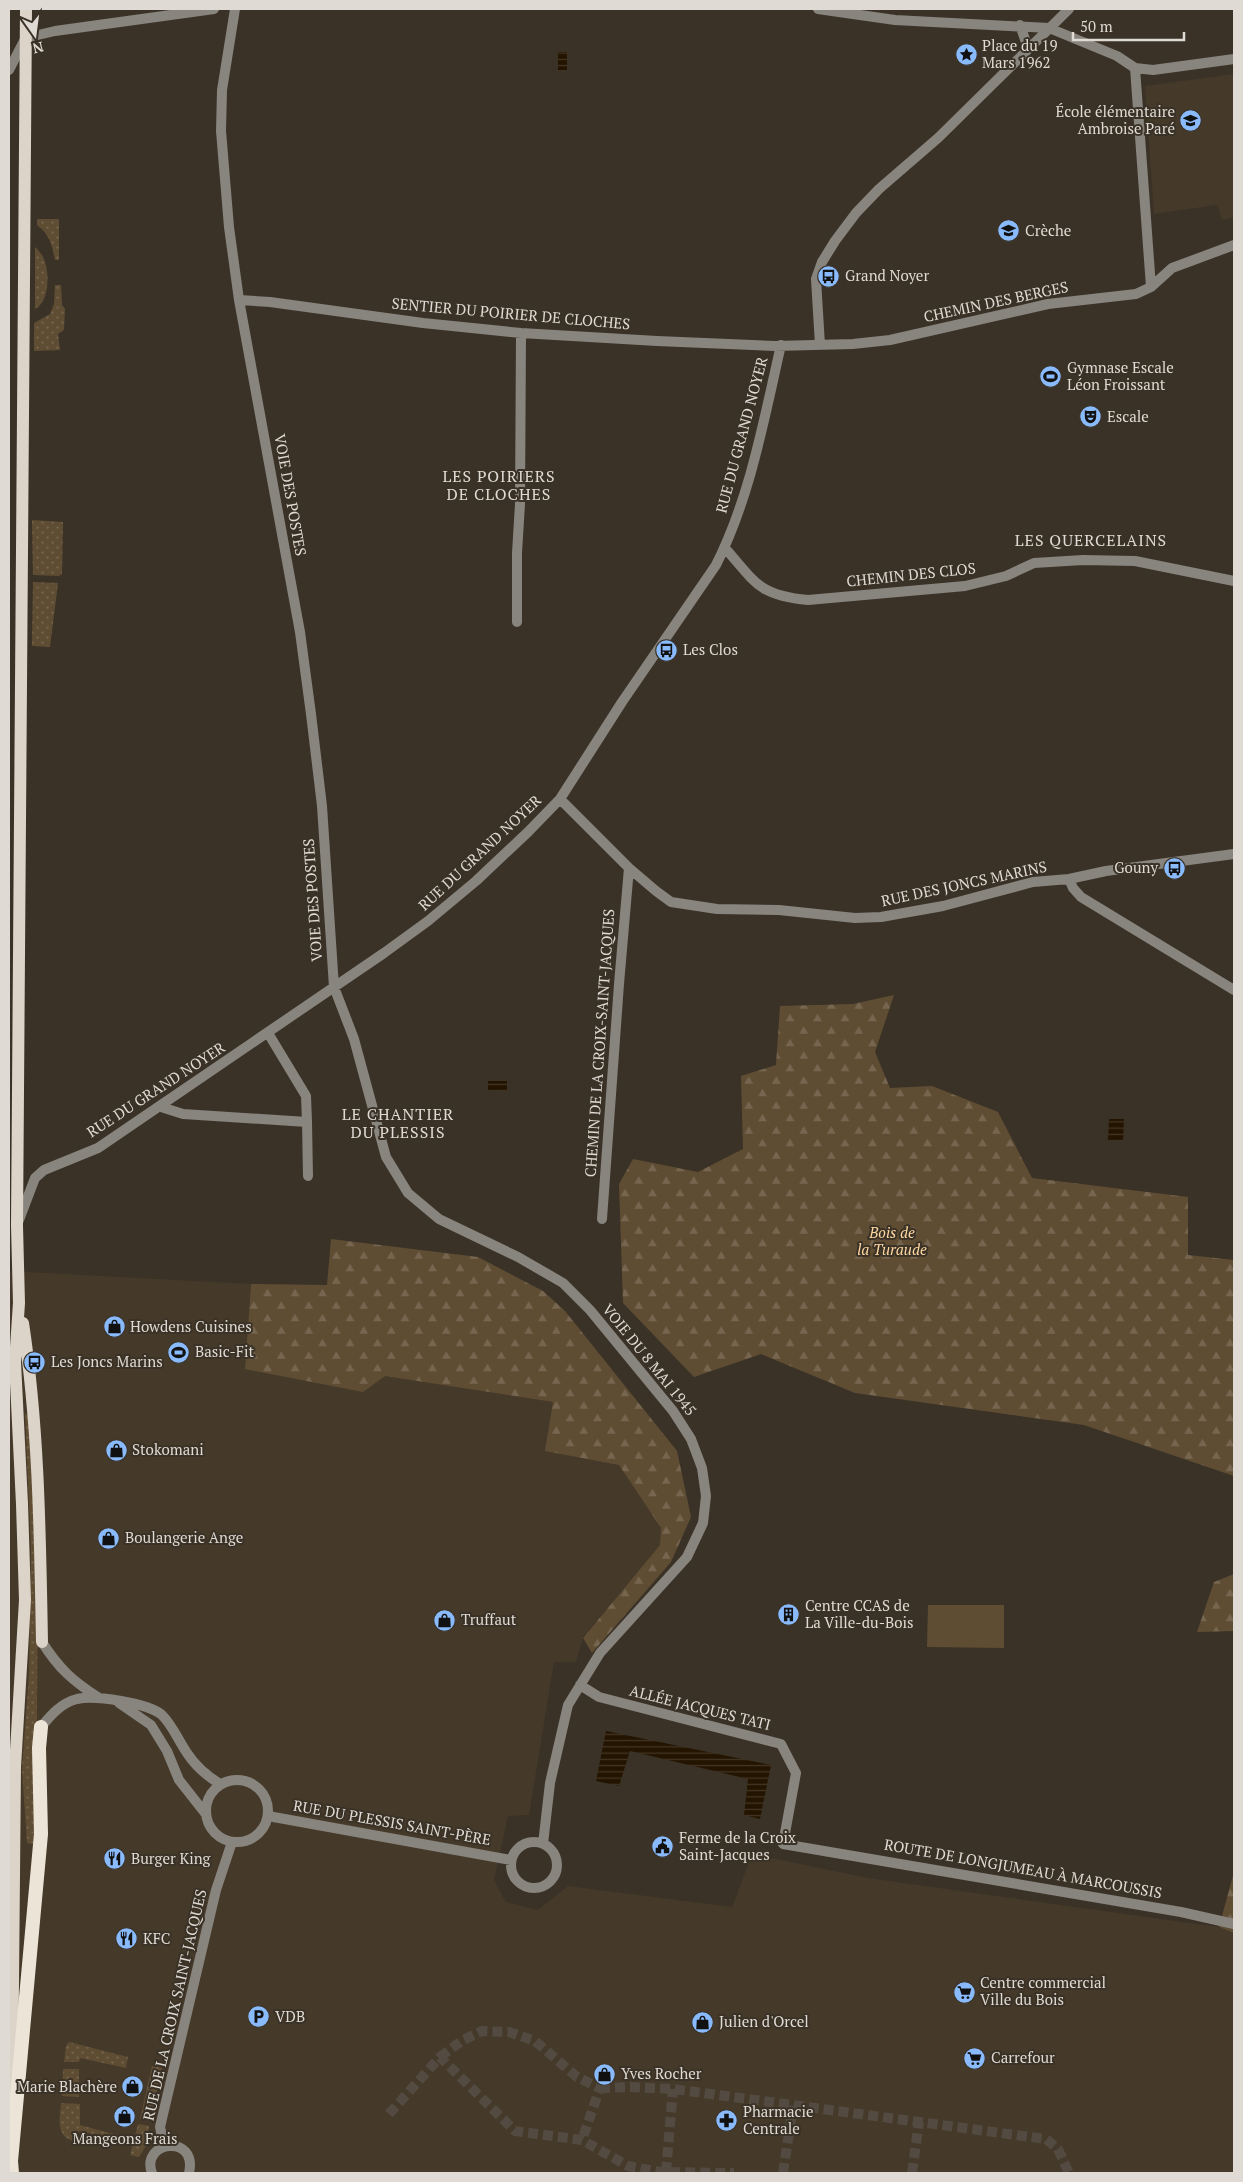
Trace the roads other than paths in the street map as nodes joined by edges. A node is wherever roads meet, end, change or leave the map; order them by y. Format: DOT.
graph roads {
  1 [pos="26,9"];
  2 [pos="214,9"];
  3 [pos="234,9"];
  4 [pos="818,9"];
  5 [pos="1069,9"];
  6 [pos="1020,25"];
  7 [pos="1049,28"];
  8 [pos="26,38"];
  9 [pos="1028,48"];
  10 [pos="1234,59"];
  11 [pos="1135,68"];
  12 [pos="9,70"];
  13 [pos="1234,245"];
  14 [pos="1151,287"];
  15 [pos="239,300"];
  16 [pos="521,332"];
  17 [pos="820,345"];
  18 [pos="781,346"];
  19 [pos="724,548"];
  20 [pos="1234,581"];
  21 [pos="517,622"];
  22 [pos="560,799"];
  23 [pos="1234,854"];
  24 [pos="629,868"];
  25 [pos="1069,879"];
  26 [pos="334,987"];
  27 [pos="1234,990"];
  28 [pos="268,1033"];
  29 [pos="161,1107"];
  30 [pos="307,1122"];
  31 [pos="308,1176"];
  32 [pos="602,1219"];
  33 [pos="17,1226"];
  34 [pos="20,1303"];
  35 [pos="42,1642"];
  36 [pos="580,1684"];
  37 [pos="99,1698"];
  38 [pos="116,1701"];
  39 [pos="42,1727"];
  40 [pos="220,1784"];
  41 [pos="205,1813"];
  42 [pos="268,1816"];
  43 [pos="232,1842"];
  44 [pos="543,1844"];
  45 [pos="805,1847"];
  46 [pos="511,1860"];
  47 [pos="1234,1924"];
  48 [pos="164,2146"];
  49 [pos="12,2169"];
  50 [pos="152,2173"];
  51 [pos="189,2173"];
  1 -- 8 [label="main road"];
  2 -- 8 [label="street"];
  3 -- 15 [label="street, VOIE DES POSTES"];
  4 -- 6 [label="street"];
  5 -- 7 [label="street"];
  6 -- 7 [label="street"];
  6 -- 9 [label="street"];
  7 -- 9 [label="street"];
  7 -- 11 [label="street"];
  8 -- 12 [label="street"];
  8 -- 33 [label="main road"];
  9 -- 17 [label="street"];
  10 -- 11 [label="street"];
  11 -- 14 [label="street"];
  13 -- 14 [label="street, CHEMIN DES BERGES"];
  14 -- 17 [label="street, CHEMIN DES BERGES"];
  15 -- 16 [label="street, SENTIER DU POIRIER DE CLOCHES"];
  15 -- 26 [label="street, VOIE DES POSTES"];
  16 -- 18 [label="street, SENTIER DU POIRIER DE CLOCHES"];
  16 -- 21 [label="street"];
  17 -- 18 [label="street, CHEMIN DES BERGES"];
  18 -- 19 [label="street, RUE DU GRAND NOYER"];
  19 -- 20 [label="street, CHEMIN DES CLOS"];
  19 -- 22 [label="street, RUE DU GRAND NOYER"];
  22 -- 24 [label="street, RUE DES JONCS MARINS"];
  22 -- 26 [label="street, RUE DU GRAND NOYER"];
  23 -- 25 [label="street, RUE DES JONCS MARINS"];
  24 -- 25 [label="street, RUE DES JONCS MARINS"];
  24 -- 32 [label="street, CHEMIN DE LA CROIX-SAINT-JACQUES"];
  25 -- 27 [label="street"];
  26 -- 28 [label="street, RUE DU GRAND NOYER"];
  26 -- 36 [label="street, VOIE DU 8 MAI 1945"];
  28 -- 29 [label="street, RUE DU GRAND NOYER"];
  28 -- 30 [label="street"];
  29 -- 30 [label="street"];
  29 -- 33 [label="street, RUE DU GRAND NOYER"];
  30 -- 31 [label="street"];
  33 -- 34 [label="main road"];
  34 -- 35 [label="main road"];
  34 -- 49 [label="main road"];
  35 -- 37 [label="street"];
  36 -- 44 [label="street, VOIE DU 8 MAI 1945"];
  36 -- 45 [label="street, ALLÉE JACQUES TATI"];
  37 -- 38 [label="street"];
  37 -- 39 [label="street"];
  38 -- 40 [label="street"];
  38 -- 41 [label="street"];
  39 -- 49 [label="highway"];
  40 -- 41 [label="street"];
  40 -- 42 [label="street"];
  41 -- 43 [label="street"];
  42 -- 43 [label="street"];
  42 -- 46 [label="street, RUE DU PLESSIS SAINT-PÈRE"];
  43 -- 48 [label="street, RUE DE LA CROIX SAINT-JACQUES"];
  44 -- 46 [label="street"];
  44 -- 46 [label="street"];
  45 -- 47 [label="street, ROUTE DE LONGJUMEAU À MARCOUSSIS"];
  48 -- 50 [label="street"];
  48 -- 51 [label="street"];
}
